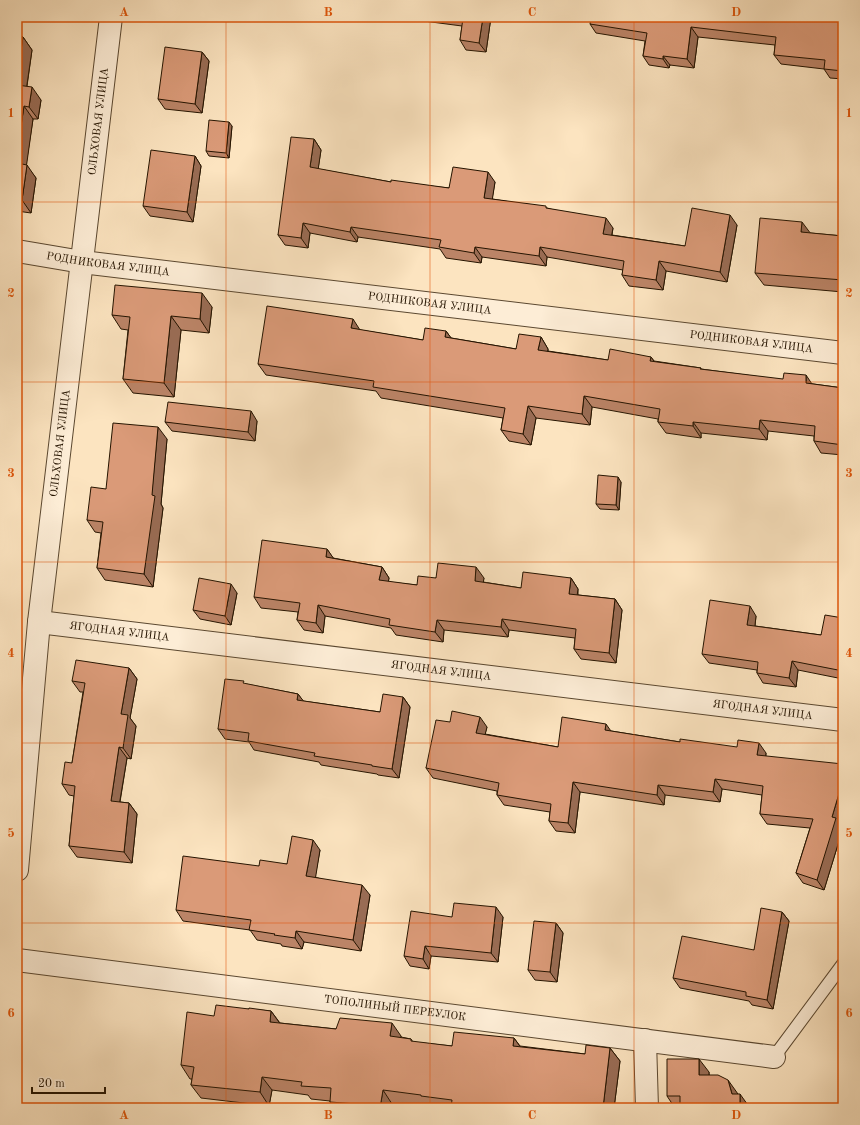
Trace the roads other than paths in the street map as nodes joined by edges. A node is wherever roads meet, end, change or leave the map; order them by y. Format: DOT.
graph roads {
  1 [pos="111,17"];
  2 [pos="17,251"];
  3 [pos="82,262"];
  4 [pos="843,352"];
  5 [pos="39,622"];
  6 [pos="843,720"];
  7 [pos="17,870"];
  8 [pos="17,960"];
  9 [pos="843,964"];
  10 [pos="645,1040"];
  11 [pos="774,1057"];
  12 [pos="647,1108"];
  1 -- 3 [label="street, ОЛЬХОВАЯ УЛИЦА"];
  2 -- 3 [label="street, РОДНИКОВАЯ УЛИЦА"];
  3 -- 4 [label="street, РОДНИКОВАЯ УЛИЦА"];
  3 -- 5 [label="street, ОЛЬХОВАЯ УЛИЦА"];
  5 -- 6 [label="street, ЯГОДНАЯ УЛИЦА"];
  5 -- 7 [label="street, ОЛЬХОВАЯ УЛИЦА"];
  8 -- 10 [label="street, ТОПОЛИНЫЙ ПЕРЕУЛОК"];
  9 -- 11 [label="lane"];
  10 -- 11 [label="street, ТОПОЛИНЫЙ ПЕРЕУЛОК"];
  10 -- 12 [label="street"];
}
